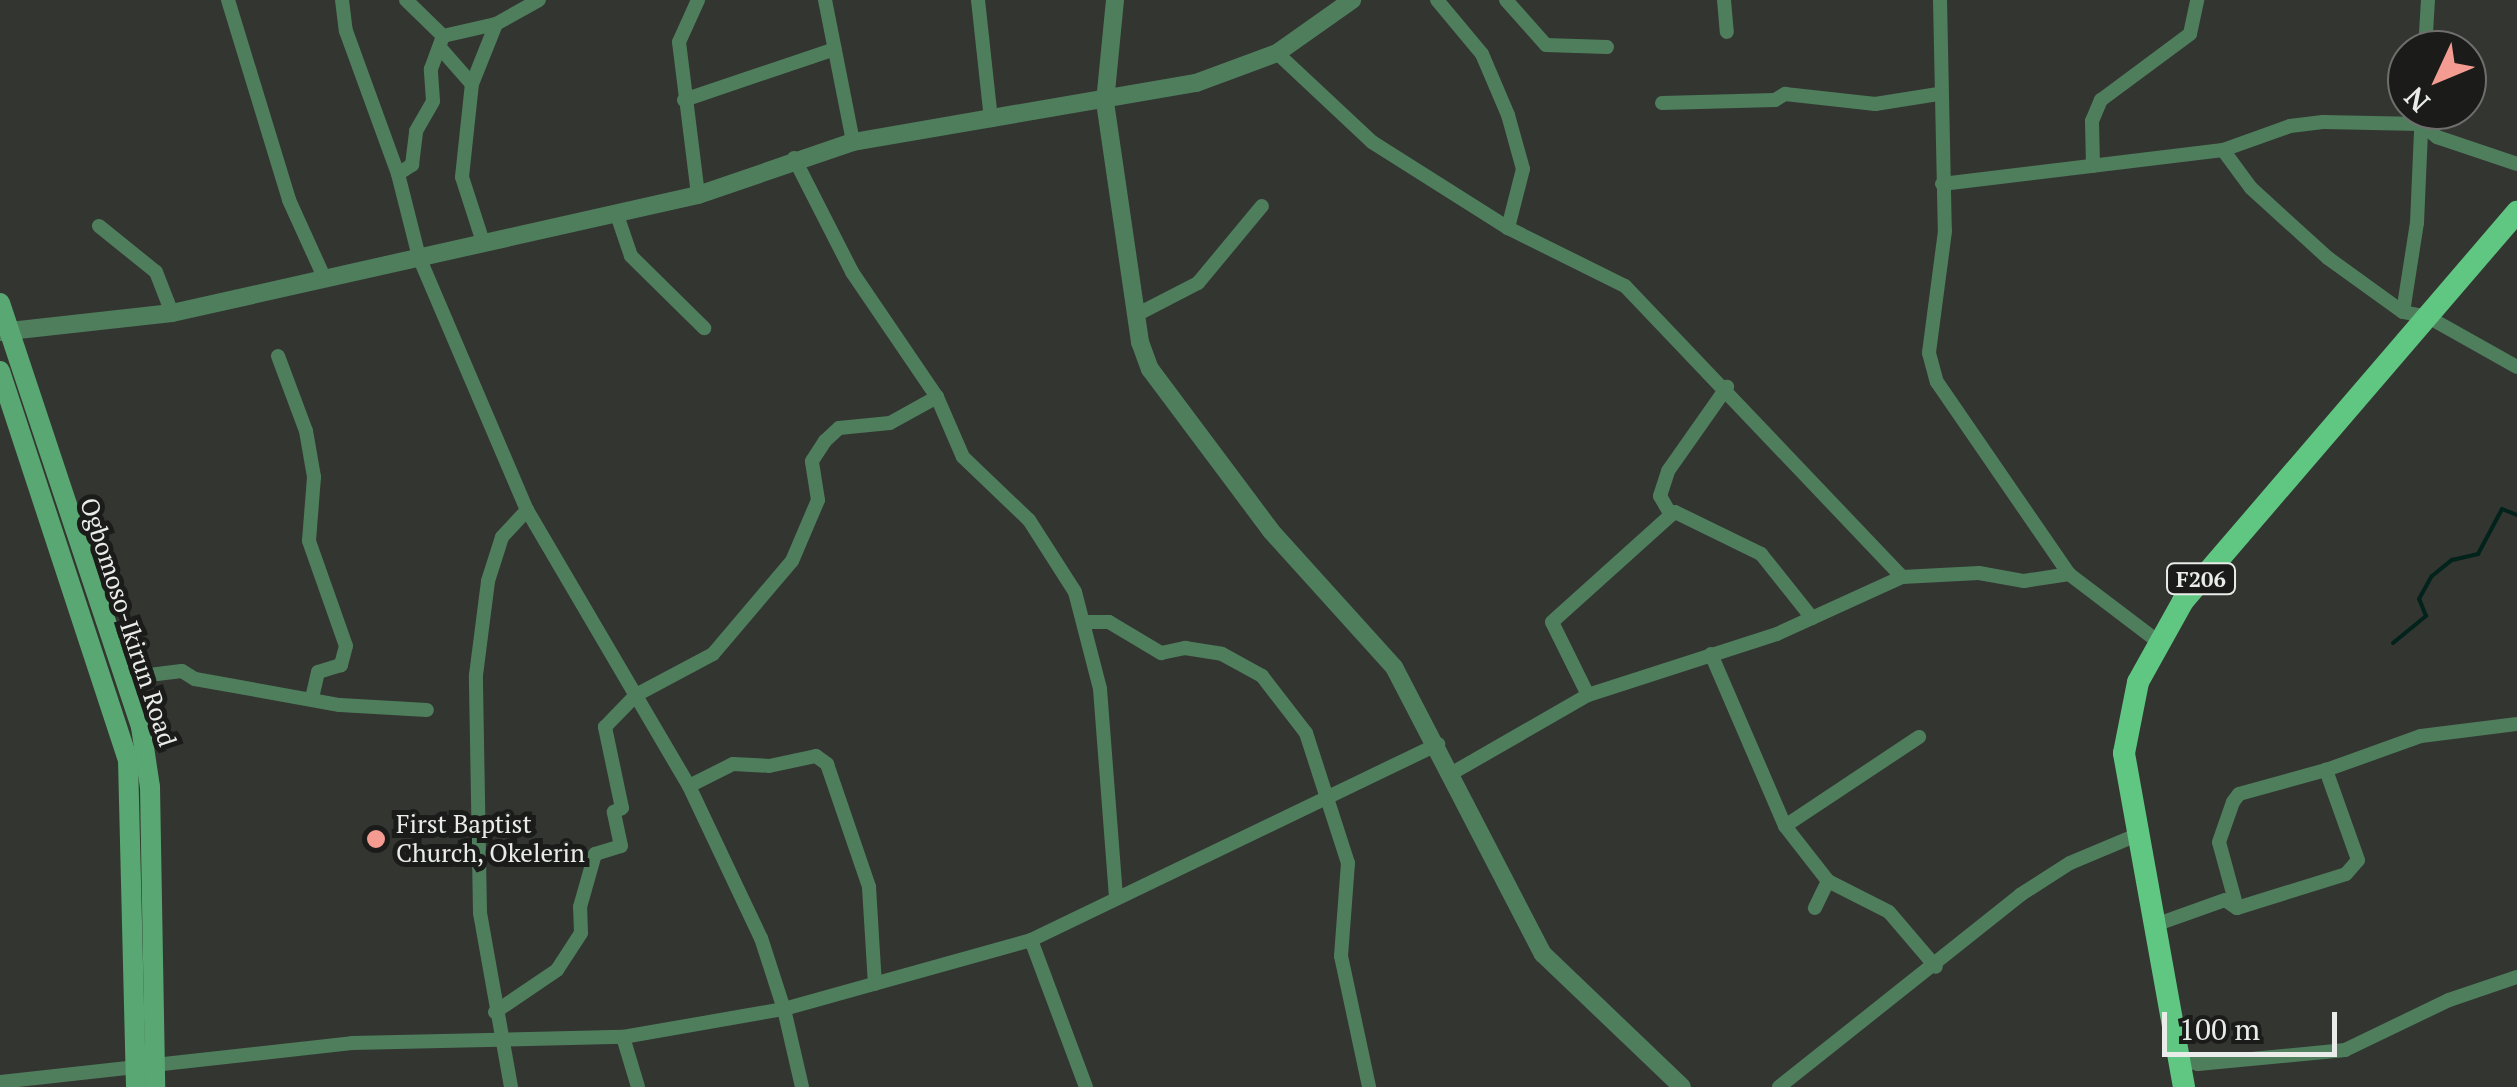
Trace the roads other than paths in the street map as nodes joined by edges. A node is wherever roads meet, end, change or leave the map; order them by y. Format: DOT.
graph roads {
  1 [pos="228,0"];
  2 [pos="342,0"];
  3 [pos="406,0"];
  4 [pos="539,0"];
  5 [pos="698,0"];
  6 [pos="826,0"];
  7 [pos="978,0"];
  8 [pos="1115,0"];
  9 [pos="1352,0"];
  10 [pos="1506,0"];
  11 [pos="1724,0"];
  12 [pos="1940,0"];
  13 [pos="2197,0"];
  14 [pos="2428,0"];
  15 [pos="1443,2"];
  16 [pos="496,24"];
  17 [pos="2426,30"];
  18 [pos="1727,32"];
  19 [pos="442,43"];
  20 [pos="1607,47"];
  21 [pos="835,49"];
  22 [pos="1277,53"];
  23 [pos="472,84"];
  24 [pos="1938,94"];
  25 [pos="684,100"];
  26 [pos="1104,102"];
  27 [pos="1662,103"];
  28 [pos="2387,119"];
  29 [pos="990,120"];
  30 [pos="2420,130"];
  31 [pos="2432,130"];
  32 [pos="854,142"];
  33 [pos="2224,150"];
  34 [pos="794,158"];
  35 [pos="2517,164"];
  36 [pos="2092,166"];
  37 [pos="398,174"];
  38 [pos="1942,184"];
  39 [pos="698,195"];
  40 [pos="1262,206"];
  41 [pos="2517,212"];
  42 [pos="617,215"];
  43 [pos="100,226"];
  44 [pos="1508,228"];
  45 [pos="483,242"];
  46 [pos="419,257"];
  47 [pos="324,276"];
  48 [pos="0,302"];
  49 [pos="2403,312"];
  50 [pos="172,313"];
  51 [pos="1136,314"];
  52 [pos="2428,317"];
  53 [pos="704,328"];
  54 [pos="4,330"];
  55 [pos="278,356"];
  56 [pos="2517,367"];
  57 [pos="0,371"];
  58 [pos="1727,387"];
  59 [pos="937,397"];
  60 [pos="527,510"];
  61 [pos="1671,515"];
  62 [pos="2070,574"];
  63 [pos="1902,577"];
  64 [pos="1812,618"];
  65 [pos="1086,622"];
  66 [pos="2156,640"];
  67 [pos="1711,654"];
  68 [pos="124,678"];
  69 [pos="636,695"];
  70 [pos="1588,695"];
  71 [pos="312,699"];
  72 [pos="427,710"];
  73 [pos="2517,724"];
  74 [pos="1919,737"];
  75 [pos="1438,744"];
  76 [pos="2326,770"];
  77 [pos="1454,772"];
  78 [pos="689,786"];
  79 [pos="1325,794"];
  80 [pos="1786,826"];
  81 [pos="2138,835"];
  82 [pos="1828,881"];
  83 [pos="1116,895"];
  84 [pos="1815,908"];
  85 [pos="2236,908"];
  86 [pos="2152,926"];
  87 [pos="1031,940"];
  88 [pos="1936,968"];
  89 [pos="2517,977"];
  90 [pos="875,984"];
  91 [pos="784,1008"];
  92 [pos="496,1012"];
  93 [pos="623,1036"];
  94 [pos="500,1041"];
  95 [pos="2176,1052"];
  96 [pos="145,1064"];
  97 [pos="0,1082"];
  98 [pos="136,1087"];
  99 [pos="155,1087"];
  100 [pos="511,1087"];
  101 [pos="638,1087"];
  102 [pos="802,1087"];
  103 [pos="1086,1087"];
  104 [pos="1369,1087"];
  105 [pos="1682,1087"];
  106 [pos="1779,1087"];
  107 [pos="2180,1087"];
  1 -- 47 [label="street"];
  2 -- 37 [label="street"];
  3 -- 19 [label="street"];
  4 -- 16 [label="street"];
  5 -- 25 [label="street"];
  6 -- 21 [label="street"];
  7 -- 29 [label="street"];
  8 -- 26 [label="street"];
  9 -- 22 [label="street"];
  10 -- 20 [label="street"];
  11 -- 18 [label="street"];
  12 -- 24 [label="street"];
  13 -- 36 [label="street"];
  14 -- 17 [label="street"];
  15 -- 44 [label="street"];
  16 -- 19 [label="street"];
  16 -- 23 [label="street"];
  19 -- 23 [label="street"];
  19 -- 37 [label="street"];
  21 -- 25 [label="street"];
  21 -- 32 [label="street"];
  22 -- 26 [label="street"];
  22 -- 44 [label="street"];
  23 -- 45 [label="street"];
  24 -- 27 [label="street"];
  24 -- 38 [label="street"];
  25 -- 39 [label="street"];
  26 -- 29 [label="street"];
  26 -- 51 [label="street"];
  28 -- 33 [label="street"];
  29 -- 32 [label="street"];
  30 -- 49 [label="street"];
  31 -- 35 [label="street"];
  32 -- 34 [label="street"];
  33 -- 36 [label="street"];
  33 -- 49 [label="street"];
  34 -- 39 [label="street"];
  34 -- 59 [label="street"];
  36 -- 38 [label="street"];
  37 -- 46 [label="street"];
  38 -- 62 [label="street"];
  39 -- 42 [label="street"];
  40 -- 51 [label="street"];
  41 -- 52 [label="main road, F206"];
  42 -- 45 [label="street"];
  42 -- 53 [label="street"];
  43 -- 50 [label="street"];
  44 -- 58 [label="street"];
  45 -- 46 [label="street"];
  46 -- 47 [label="street"];
  46 -- 60 [label="street"];
  47 -- 50 [label="street"];
  48 -- 54 [label="main road, Ogbomoso-Ikirun Road"];
  49 -- 52 [label="street"];
  50 -- 54 [label="street"];
  51 -- 75 [label="street"];
  52 -- 56 [label="street"];
  52 -- 66 [label="main road, F206"];
  54 -- 68 [label="main road, Ogbomoso-Ikirun Road"];
  55 -- 71 [label="street"];
  57 -- 96 [label="main road, Ogbomoso-Ikirun Road"];
  58 -- 61 [label="street"];
  58 -- 63 [label="street"];
  59 -- 65 [label="street"];
  59 -- 69 [label="street"];
  60 -- 69 [label="street"];
  60 -- 92 [label="street"];
  61 -- 64 [label="street"];
  61 -- 70 [label="street"];
  62 -- 63 [label="street"];
  62 -- 66 [label="street"];
  63 -- 64 [label="street"];
  64 -- 67 [label="street"];
  65 -- 79 [label="street"];
  65 -- 83 [label="street"];
  66 -- 81 [label="main road, F206"];
  67 -- 70 [label="street"];
  67 -- 80 [label="street"];
  68 -- 71 [label="street"];
  68 -- 96 [label="main road, Ogbomoso-Ikirun Road"];
  69 -- 78 [label="street"];
  69 -- 92 [label="street"];
  70 -- 77 [label="street"];
  71 -- 72 [label="street"];
  73 -- 76 [label="street"];
  74 -- 80 [label="street"];
  75 -- 77 [label="street"];
  75 -- 79 [label="street"];
  76 -- 85 [label="street"];
  76 -- 85 [label="street"];
  77 -- 105 [label="street"];
  78 -- 90 [label="street"];
  78 -- 91 [label="street"];
  79 -- 83 [label="street"];
  79 -- 104 [label="street"];
  80 -- 82 [label="street"];
  81 -- 86 [label="main road, F206"];
  81 -- 88 [label="street"];
  82 -- 84 [label="street"];
  82 -- 88 [label="street"];
  83 -- 87 [label="street"];
  85 -- 86 [label="street"];
  86 -- 95 [label="main road, F206"];
  87 -- 90 [label="street"];
  87 -- 103 [label="street"];
  88 -- 106 [label="street"];
  89 -- 95 [label="street"];
  90 -- 91 [label="street"];
  91 -- 93 [label="street"];
  91 -- 102 [label="street"];
  92 -- 94 [label="street"];
  93 -- 94 [label="street"];
  93 -- 101 [label="street"];
  94 -- 96 [label="street"];
  94 -- 100 [label="street"];
  95 -- 107 [label="main road, F206"];
  96 -- 97 [label="street"];
  96 -- 98 [label="main road, Ogbomoso-Ikirun Road"];
  96 -- 99 [label="main road, Ogbomoso-Ikirun Road"];
}
